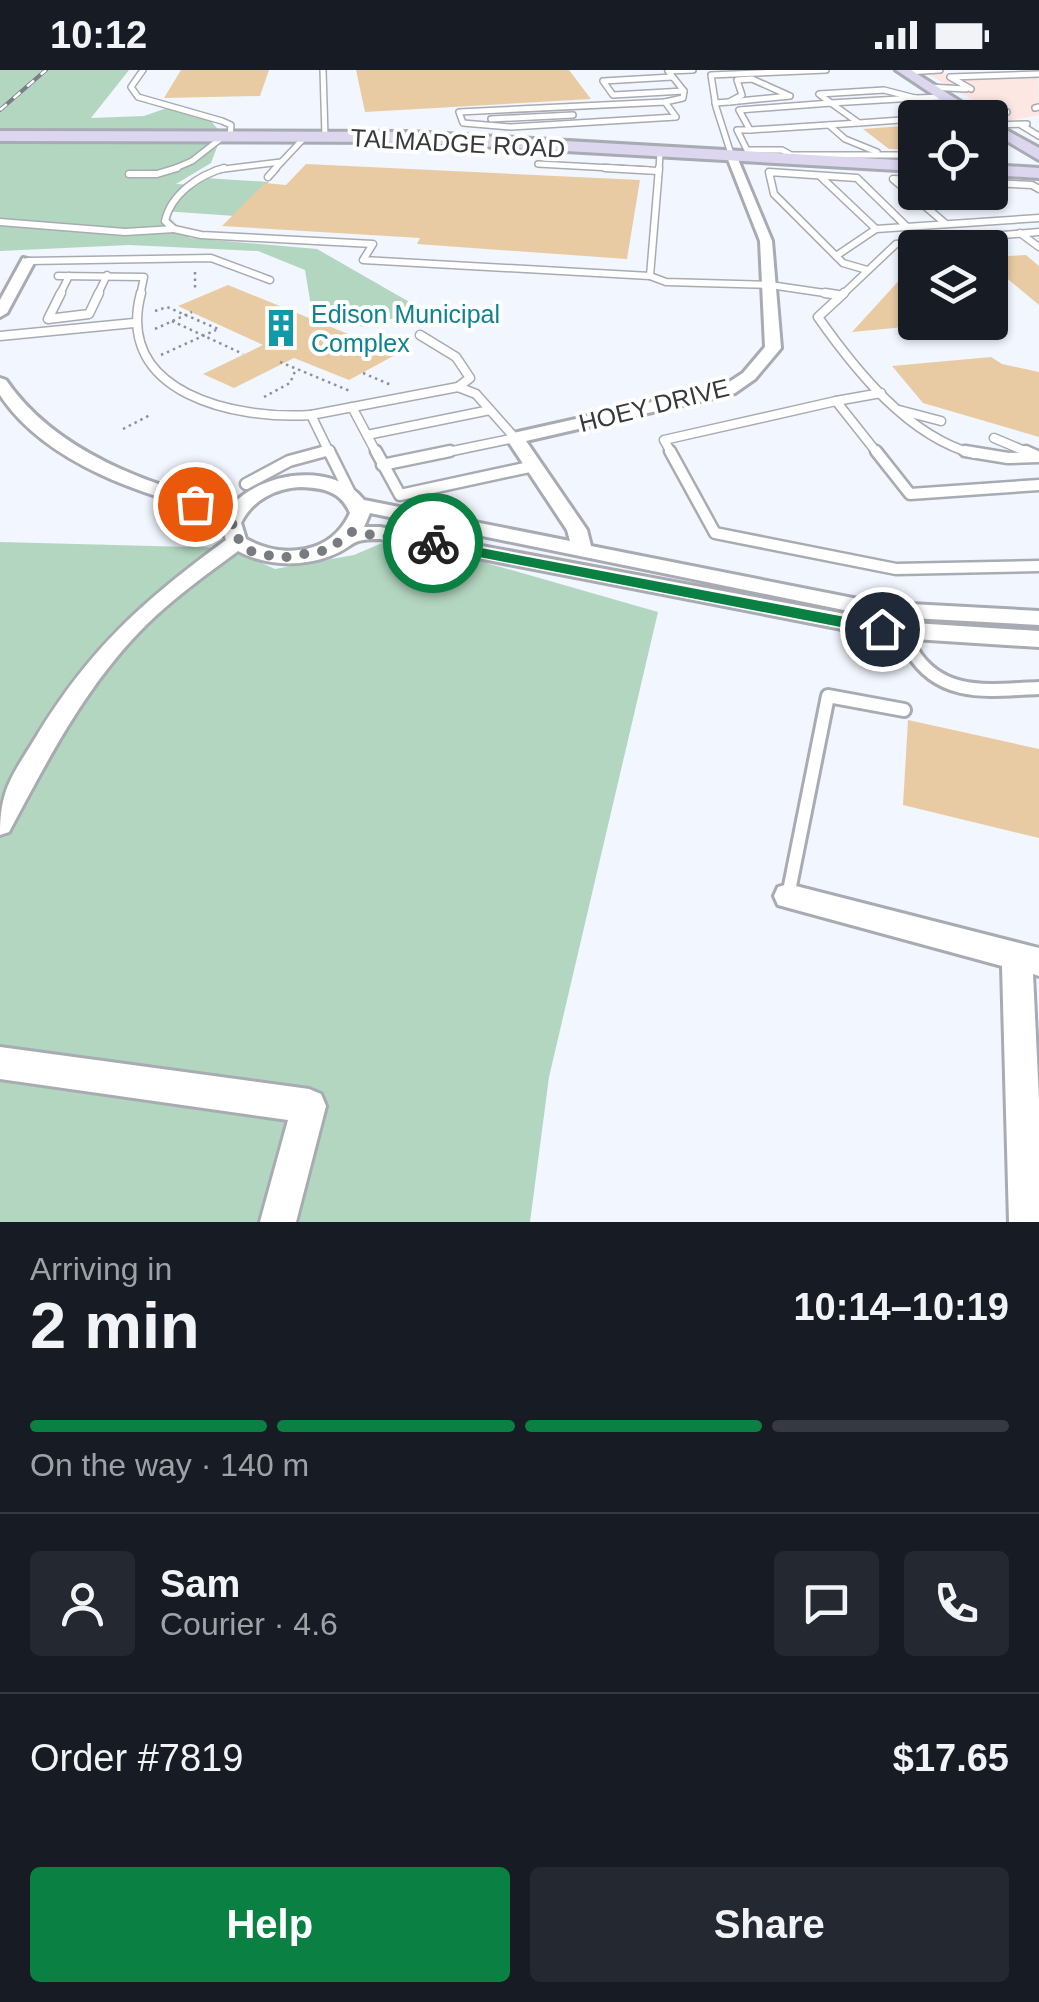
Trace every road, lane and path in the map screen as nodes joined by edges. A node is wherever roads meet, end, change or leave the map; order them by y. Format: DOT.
graph roads {
  1 [pos="143,70"];
  2 [pos="323,70"];
  3 [pos="607,70"];
  4 [pos="693,70"];
  5 [pos="826,70"];
  6 [pos="940,70"];
  7 [pos="904,71"];
  8 [pos="670,74"];
  9 [pos="1039,74"];
  10 [pos="678,84"];
  11 [pos="929,86"];
  12 [pos="608,88"];
  13 [pos="684,91"];
  14 [pos="945,97"];
  15 [pos="916,98"];
  16 [pos="919,100"];
  17 [pos="950,100"];
  18 [pos="665,102"];
  19 [pos="728,102"];
  20 [pos="832,102"];
  21 [pos="715,103"];
  22 [pos="568,107"];
  23 [pos="671,109"];
  24 [pos="572,115"];
  25 [pos="462,120"];
  26 [pos="898,120"];
  27 [pos="858,122"];
  28 [pos="1008,123"];
  29 [pos="578,124"];
  30 [pos="829,125"];
  31 [pos="750,130"];
  32 [pos="1008,133"];
  33 [pos="227,136"];
  34 [pos="306,136"];
  35 [pos="325,136"];
  36 [pos="2,138"];
  37 [pos="576,148"];
  38 [pos="1038,148"];
  39 [pos="660,153"];
  40 [pos="884,155"];
  41 [pos="1008,156"];
  42 [pos="732,157"];
  43 [pos="898,157"];
  44 [pos="898,159"];
  45 [pos="281,162"];
  46 [pos="538,164"];
  47 [pos="658,171"];
  48 [pos="1008,171"];
  49 [pos="1039,173"];
  50 [pos="129,174"];
  51 [pos="820,176"];
  52 [pos="268,177"];
  53 [pos="1008,183"];
  54 [pos="1039,189"];
  55 [pos="930,210"];
  56 [pos="1039,218"];
  57 [pos="0,222"];
  58 [pos="979,222"];
  59 [pos="946,224"];
  60 [pos="906,226"];
  61 [pos="876,229"];
  62 [pos="174,230"];
  63 [pos="989,230"];
  64 [pos="1039,232"];
  65 [pos="1008,234"];
  66 [pos="1020,234"];
  67 [pos="898,244"];
  68 [pos="1039,248"];
  69 [pos="836,256"];
  70 [pos="28,260"];
  71 [pos="867,270"];
  72 [pos="195,272"];
  73 [pos="107,274"];
  74 [pos="58,276"];
  75 [pos="69,276"];
  76 [pos="650,276"];
  77 [pos="270,280"];
  78 [pos="770,285"];
  79 [pos="195,288"];
  80 [pos="838,295"];
  81 [pos="192,312"];
  82 [pos="0,313"];
  83 [pos="146,315"];
  84 [pos="186,315"];
  85 [pos="172,321"];
  86 [pos="134,323"];
  87 [pos="146,331"];
  88 [pos="420,335"];
  89 [pos="0,336"];
  90 [pos="204,336"];
  91 [pos="243,354"];
  92 [pos="156,357"];
  93 [pos="280,362"];
  94 [pos="296,369"];
  95 [pos="363,374"];
  96 [pos="0,383"];
  97 [pos="458,387"];
  98 [pos="402,390"];
  99 [pos="882,393"];
  100 [pos="364,397"];
  101 [pos="256,399"];
  102 [pos="836,401"];
  103 [pos="352,407"];
  104 [pos="490,410"];
  105 [pos="894,410"];
  106 [pos="150,415"];
  107 [pos="311,416"];
  108 [pos="941,422"];
  109 [pos="123,428"];
  110 [pos="367,435"];
  111 [pos="515,438"];
  112 [pos="994,438"];
  113 [pos="330,450"];
  114 [pos="1039,457"];
  115 [pos="382,465"];
  116 [pos="534,466"];
  117 [pos="1039,486"];
  118 [pos="266,489"];
  119 [pos="354,500"];
  120 [pos="235,511"];
  121 [pos="352,532"];
  122 [pos="237,542"];
  123 [pos="582,551"];
  124 [pos="1039,566"];
  125 [pos="1039,618"];
  126 [pos="902,631"];
  127 [pos="1039,639"];
  128 [pos="1039,688"];
  129 [pos="904,710"];
  130 [pos="0,824"];
  131 [pos="788,896"];
  132 [pos="1028,959"];
  133 [pos="0,1063"];
  134 [pos="278,1222"];
  135 [pos="1026,1222"];
  1 -- 33 [label="lane"];
  2 -- 35 [label="lane"];
  3 -- 8 [label="lane"];
  4 -- 8 [label="lane"];
  5 -- 21 [label="lane"];
  6 -- 7 [label="lane"];
  7 -- 11 [label="street"];
  8 -- 10 [label="lane"];
  8 -- 12 [label="lane"];
  9 -- 11 [label="lane"];
  10 -- 12 [label="lane"];
  10 -- 13 [label="lane"];
  11 -- 14 [label="street"];
  12 -- 13 [label="lane"];
  13 -- 18 [label="lane"];
  14 -- 15 [label="lane"];
  14 -- 17 [label="street"];
  15 -- 16 [label="lane"];
  15 -- 20 [label="lane"];
  15 -- 20 [label="lane"];
  18 -- 22 [label="lane"];
  18 -- 23 [label="lane"];
  19 -- 19 [label="lane"];
  19 -- 21 [label="lane"];
  20 -- 27 [label="lane"];
  20 -- 31 [label="lane"];
  21 -- 42 [label="lane"];
  22 -- 24 [label="lane"];
  22 -- 25 [label="lane"];
  23 -- 24 [label="lane"];
  23 -- 29 [label="lane"];
  24 -- 25 [label="lane"];
  24 -- 29 [label="lane"];
  25 -- 29 [label="lane"];
  26 -- 27 [label="lane"];
  27 -- 30 [label="lane"];
  28 -- 38 [label="lane"];
  29 -- 37 [label="lane"];
  30 -- 31 [label="lane"];
  30 -- 40 [label="lane"];
  31 -- 40 [label="lane"];
  32 -- 38 [label="street"];
  33 -- 34 [label="street, TALMADGE ROAD"];
  33 -- 36 [label="street, TALMADGE ROAD"];
  33 -- 50 [label="lane"];
  34 -- 35 [label="street, TALMADGE ROAD"];
  34 -- 45 [label="lane"];
  35 -- 37 [label="street, TALMADGE ROAD"];
  37 -- 39 [label="street, TALMADGE ROAD"];
  38 -- 41 [label="street"];
  39 -- 42 [label="street, TALMADGE ROAD"];
  39 -- 47 [label="lane"];
  40 -- 43 [label="lane"];
  42 -- 44 [label="street, TALMADGE ROAD"];
  42 -- 78 [label="street, HOEY DRIVE"];
  45 -- 52 [label="lane"];
  45 -- 62 [label="lane"];
  46 -- 47 [label="lane"];
  47 -- 76 [label="lane"];
  48 -- 49 [label="street"];
  51 -- 60 [label="lane"];
  51 -- 61 [label="lane"];
  51 -- 69 [label="lane"];
  53 -- 54 [label="lane"];
  55 -- 59 [label="lane"];
  56 -- 58 [label="lane"];
  57 -- 62 [label="lane"];
  58 -- 59 [label="lane"];
  58 -- 63 [label="lane"];
  59 -- 60 [label="lane"];
  60 -- 61 [label="lane"];
  61 -- 69 [label="lane"];
  62 -- 76 [label="lane"];
  64 -- 66 [label="lane"];
  65 -- 66 [label="lane"];
  66 -- 68 [label="lane"];
  67 -- 71 [label="lane"];
  69 -- 71 [label="lane"];
  70 -- 77 [label="lane"];
  70 -- 82 [label="street"];
  71 -- 80 [label="lane"];
  72 -- 79 [label="path"];
  73 -- 75 [label="lane"];
  73 -- 75 [label="lane"];
  73 -- 86 [label="lane"];
  74 -- 75 [label="lane"];
  76 -- 78 [label="lane"];
  78 -- 80 [label="lane"];
  78 -- 111 [label="street, HOEY DRIVE"];
  80 -- 99 [label="lane"];
  81 -- 84 [label="path"];
  83 -- 84 [label="path"];
  84 -- 85 [label="path"];
  84 -- 90 [label="path"];
  85 -- 87 [label="path"];
  85 -- 90 [label="path"];
  86 -- 89 [label="lane"];
  86 -- 107 [label="lane"];
  88 -- 97 [label="lane"];
  90 -- 91 [label="path"];
  90 -- 92 [label="path"];
  93 -- 94 [label="path"];
  94 -- 100 [label="path"];
  94 -- 101 [label="path"];
  95 -- 98 [label="path"];
  96 -- 120 [label="street"];
  97 -- 103 [label="lane"];
  97 -- 104 [label="lane"];
  99 -- 102 [label="lane"];
  99 -- 105 [label="lane"];
  102 -- 117 [label="lane"];
  102 -- 124 [label="lane"];
  103 -- 107 [label="lane"];
  103 -- 110 [label="lane"];
  104 -- 110 [label="lane"];
  104 -- 111 [label="lane"];
  105 -- 108 [label="lane"];
  105 -- 114 [label="lane"];
  106 -- 109 [label="path"];
  107 -- 113 [label="lane"];
  110 -- 115 [label="lane"];
  111 -- 115 [label="lane"];
  111 -- 116 [label="street"];
  112 -- 114 [label="lane"];
  113 -- 118 [label="lane"];
  113 -- 119 [label="lane"];
  115 -- 116 [label="lane"];
  116 -- 123 [label="street"];
  118 -- 119 [label="street"];
  118 -- 120 [label="street"];
  119 -- 121 [label="street"];
  119 -- 123 [label="street"];
  120 -- 122 [label="street"];
  121 -- 122 [label="street"];
  121 -- 126 [label="street"];
  122 -- 130 [label="street"];
  123 -- 125 [label="street"];
  126 -- 127 [label="street"];
  126 -- 128 [label="lane"];
  129 -- 131 [label="lane"];
  131 -- 132 [label="street"];
  132 -- 135 [label="street"];
  133 -- 134 [label="street"];
}
